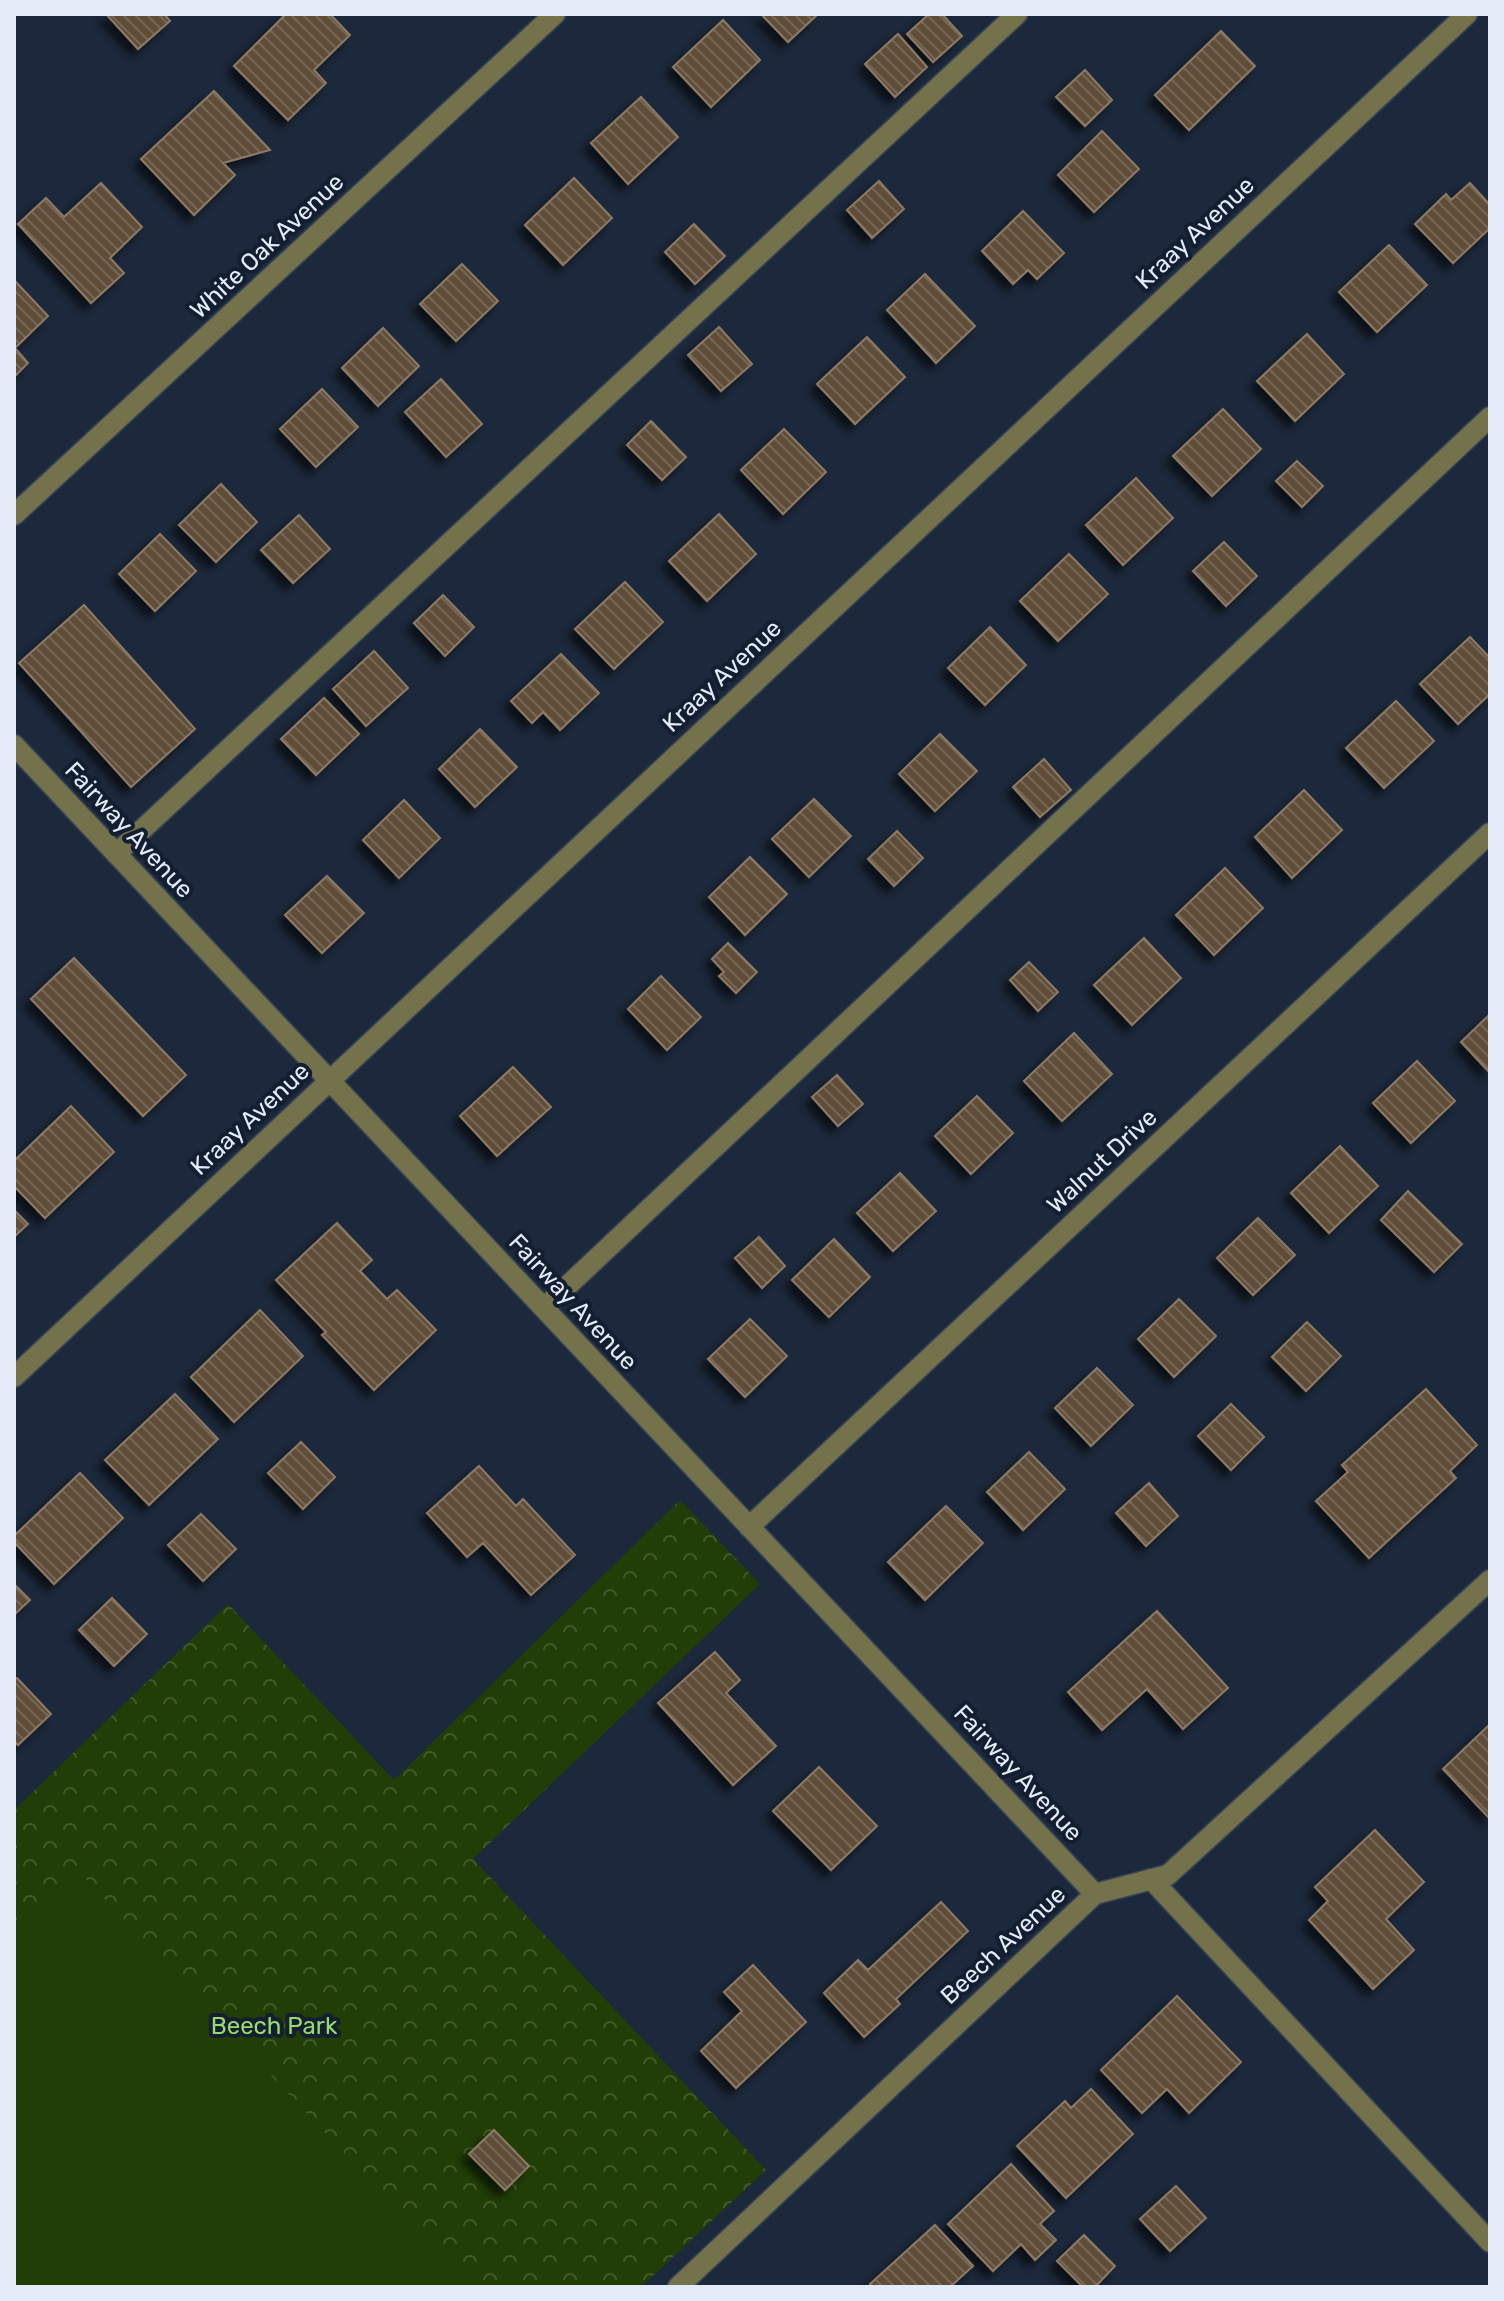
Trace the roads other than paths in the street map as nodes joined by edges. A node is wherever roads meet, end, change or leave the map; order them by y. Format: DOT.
graph roads {
  1 [pos="555,14"];
  2 [pos="1017,14"];
  3 [pos="1467,14"];
  4 [pos="1490,417"];
  5 [pos="14,515"];
  6 [pos="14,745"];
  7 [pos="1490,833"];
  8 [pos="116,854"];
  9 [pos="329,1080"];
  10 [pos="544,1308"];
  11 [pos="14,1377"];
  12 [pos="749,1527"];
  13 [pos="1490,1580"];
  14 [pos="1151,1879"];
  15 [pos="1095,1894"];
  16 [pos="1490,2242"];
  17 [pos="678,2287"];
  1 -- 5 [label="street, White Oak Avenue"];
  2 -- 8 [label="street"];
  3 -- 9 [label="street, Kraay Avenue"];
  4 -- 10 [label="street"];
  6 -- 8 [label="street, Fairway Avenue"];
  7 -- 12 [label="street, Walnut Drive"];
  8 -- 9 [label="street, Fairway Avenue"];
  9 -- 10 [label="street, Fairway Avenue"];
  9 -- 11 [label="street, Kraay Avenue"];
  10 -- 12 [label="street, Fairway Avenue"];
  12 -- 15 [label="street, Fairway Avenue"];
  13 -- 14 [label="street, Beech Avenue"];
  14 -- 15 [label="street, Beech Avenue"];
  14 -- 16 [label="street"];
  15 -- 17 [label="street, Beech Avenue"];
}
